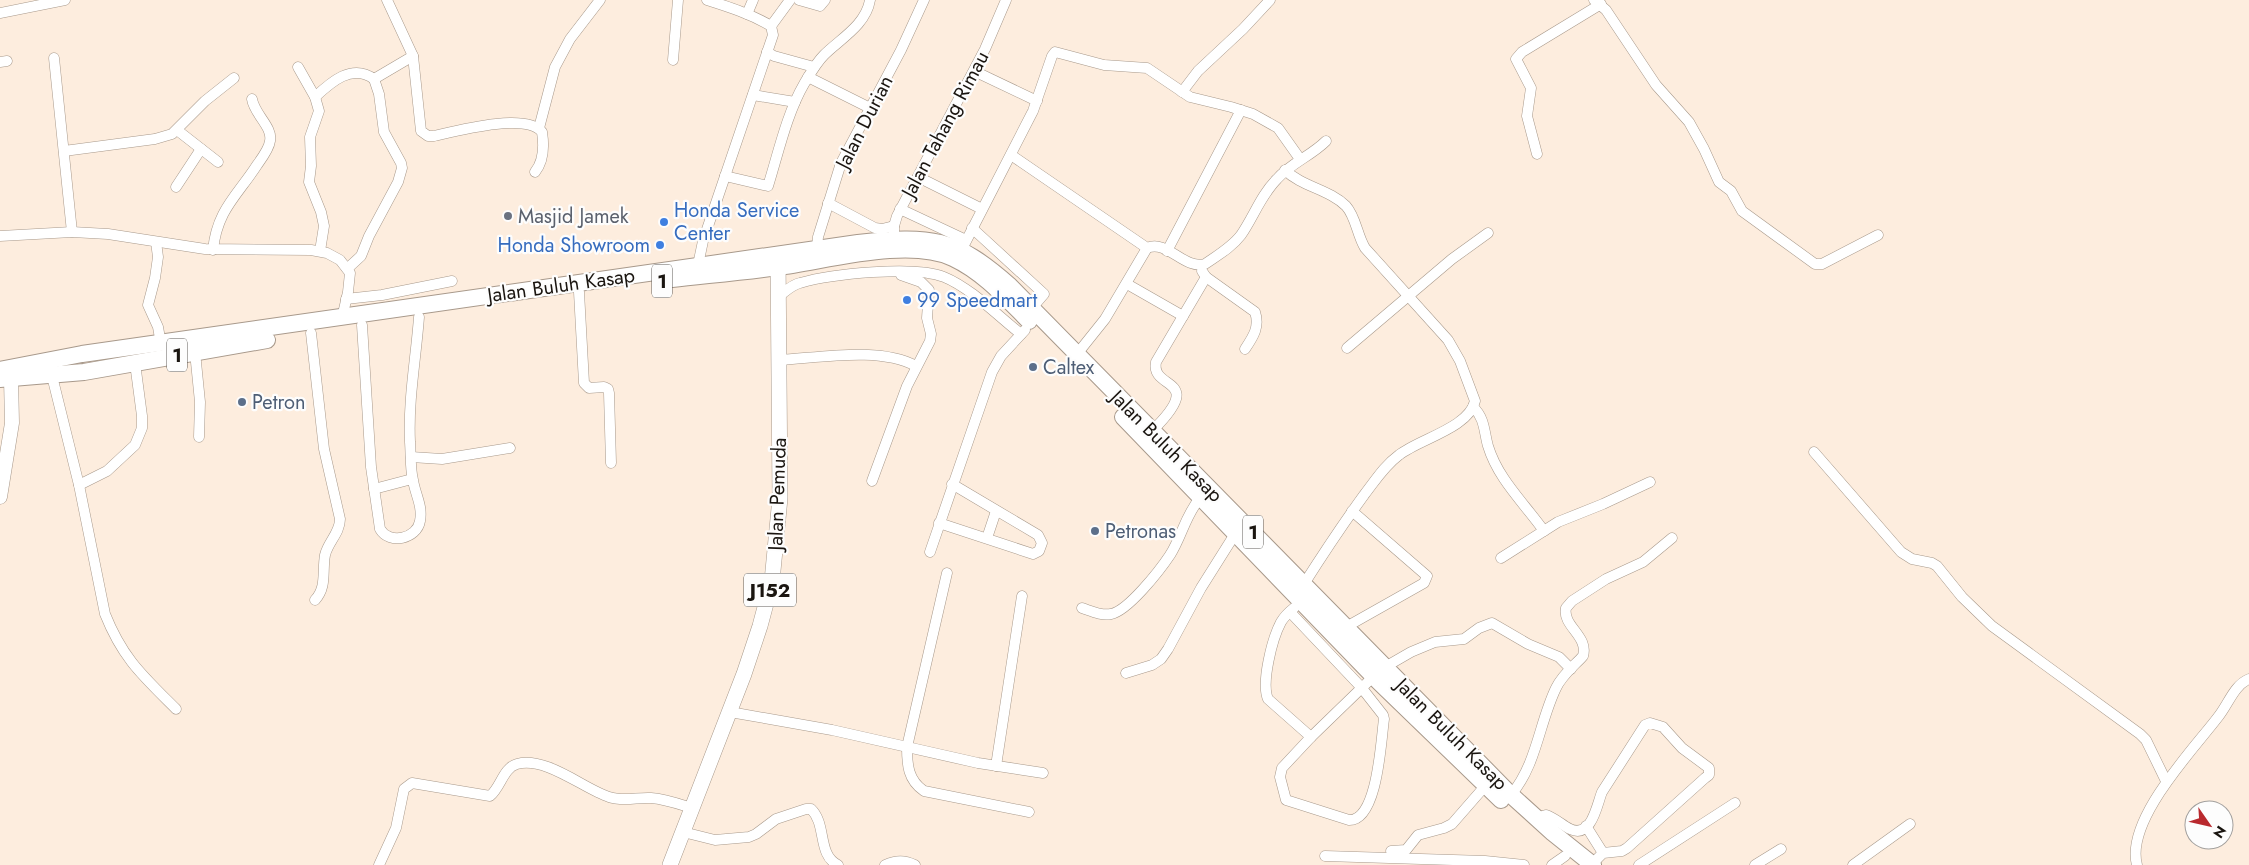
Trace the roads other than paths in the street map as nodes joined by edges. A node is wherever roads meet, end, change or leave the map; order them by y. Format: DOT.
graph roads {
  1 [pos="65,0"];
  2 [pos="387,0"];
  3 [pos="600,0"];
  4 [pos="678,0"];
  5 [pos="707,0"];
  6 [pos="753,0"];
  7 [pos="790,0"];
  8 [pos="799,0"];
  9 [pos="825,0"];
  10 [pos="870,0"];
  11 [pos="924,0"];
  12 [pos="1006,0"];
  13 [pos="1270,0"];
  14 [pos="1597,2"];
  15 [pos="0,12"];
  16 [pos="747,14"];
  17 [pos="771,26"];
  18 [pos="767,52"];
  19 [pos="413,56"];
  20 [pos="54,58"];
  21 [pos="673,60"];
  22 [pos="298,67"];
  23 [pos="814,67"];
  24 [pos="974,71"];
  25 [pos="808,77"];
  26 [pos="234,78"];
  27 [pos="374,79"];
  28 [pos="1182,92"];
  29 [pos="753,96"];
  30 [pos="315,97"];
  31 [pos="252,99"];
  32 [pos="1037,101"];
  33 [pos="795,102"];
  34 [pos="870,108"];
  35 [pos="1241,110"];
  36 [pos="539,128"];
  37 [pos="177,130"];
  38 [pos="1326,141"];
  39 [pos="201,149"];
  40 [pos="64,151"];
  41 [pos="1011,154"];
  42 [pos="1537,154"];
  43 [pos="1300,159"];
  44 [pos="218,162"];
  45 [pos="1285,170"];
  46 [pos="535,172"];
  47 [pos="725,176"];
  48 [pos="918,177"];
  49 [pos="176,187"];
  50 [pos="828,203"];
  51 [pos="982,209"];
  52 [pos="900,210"];
  53 [pos="972,228"];
  54 [pos="72,232"];
  55 [pos="1488,233"];
  56 [pos="1878,235"];
  57 [pos="0,236"];
  58 [pos="894,238"];
  59 [pos="156,242"];
  60 [pos="964,245"];
  61 [pos="817,248"];
  62 [pos="1147,248"];
  63 [pos="213,250"];
  64 [pos="320,251"];
  65 [pos="1167,251"];
  66 [pos="778,261"];
  67 [pos="698,265"];
  68 [pos="1200,266"];
  69 [pos="348,268"];
  70 [pos="892,272"];
  71 [pos="1206,277"];
  72 [pos="452,281"];
  73 [pos="1127,284"];
  74 [pos="579,292"];
  75 [pos="1409,296"];
  76 [pos="778,297"];
  77 [pos="346,300"];
  78 [pos="419,316"];
  79 [pos="1183,316"];
  80 [pos="342,318"];
  81 [pos="1028,322"];
  82 [pos="362,325"];
  83 [pos="311,333"];
  84 [pos="161,344"];
  85 [pos="1347,348"];
  86 [pos="1245,349"];
  87 [pos="195,352"];
  88 [pos="82,354"];
  89 [pos="1077,354"];
  90 [pos="778,360"];
  91 [pos="135,363"];
  92 [pos="916,366"];
  93 [pos="84,372"];
  94 [pos="4,376"];
  95 [pos="52,376"];
  96 [pos="6,407"];
  97 [pos="1473,407"];
  98 [pos="1152,431"];
  99 [pos="200,437"];
  100 [pos="510,448"];
  101 [pos="1814,452"];
  102 [pos="411,457"];
  103 [pos="611,463"];
  104 [pos="412,479"];
  105 [pos="872,481"];
  106 [pos="1650,482"];
  107 [pos="952,484"];
  108 [pos="79,485"];
  109 [pos="374,489"];
  110 [pos="0,497"];
  111 [pos="1200,498"];
  112 [pos="996,511"];
  113 [pos="1352,511"];
  114 [pos="940,523"];
  115 [pos="1544,531"];
  116 [pos="1235,534"];
  117 [pos="987,538"];
  118 [pos="1672,538"];
  119 [pos="930,552"];
  120 [pos="1501,558"];
  121 [pos="947,573"];
  122 [pos="1304,584"];
  123 [pos="1022,596"];
  124 [pos="315,600"];
  125 [pos="1296,606"];
  126 [pos="1082,608"];
  127 [pos="1346,627"];
  128 [pos="1364,656"];
  129 [pos="1571,669"];
  130 [pos="1126,673"];
  131 [pos="1383,675"];
  132 [pos="2249,679"];
  133 [pos="1361,688"];
  134 [pos="176,709"];
  135 [pos="730,712"];
  136 [pos="1310,737"];
  137 [pos="907,747"];
  138 [pos="996,766"];
  139 [pos="1043,773"];
  140 [pos="2166,781"];
  141 [pos="1486,785"];
  142 [pos="1511,795"];
  143 [pos="1735,804"];
  144 [pos="692,808"];
  145 [pos="1029,812"];
  146 [pos="1536,818"];
  147 [pos="1910,824"];
  148 [pos="1586,826"];
  149 [pos="683,832"];
  150 [pos="1781,849"];
  151 [pos="1325,856"];
  152 [pos="1386,857"];
  153 [pos="1596,861"];
  154 [pos="1564,862"];
  155 [pos="378,865"];
  156 [pos="670,865"];
  157 [pos="838,865"];
  158 [pos="885,865"];
  159 [pos="915,865"];
  160 [pos="1524,865"];
  161 [pos="1639,865"];
  162 [pos="1755,865"];
  163 [pos="1852,865"];
  164 [pos="2137,865"];
  1 -- 15 [label="street"];
  2 -- 19 [label="street"];
  3 -- 36 [label="street"];
  4 -- 21 [label="street"];
  5 -- 16 [label="street"];
  6 -- 16 [label="street"];
  7 -- 17 [label="street"];
  8 -- 9 [label="street"];
  10 -- 23 [label="street"];
  11 -- 34 [label="street, Jalan Durian"];
  12 -- 24 [label="street, Jalan Tahang Rimau"];
  13 -- 28 [label="street"];
  14 -- 42 [label="street"];
  14 -- 56 [label="street"];
  16 -- 17 [label="street"];
  17 -- 18 [label="street"];
  18 -- 23 [label="street"];
  18 -- 29 [label="street"];
  19 -- 27 [label="street"];
  19 -- 36 [label="street"];
  20 -- 40 [label="street"];
  22 -- 30 [label="street"];
  23 -- 25 [label="street"];
  24 -- 32 [label="street"];
  24 -- 48 [label="street, Jalan Tahang Rimau"];
  25 -- 33 [label="street"];
  25 -- 34 [label="street"];
  26 -- 37 [label="street"];
  27 -- 30 [label="street"];
  27 -- 69 [label="street"];
  28 -- 32 [label="street"];
  28 -- 35 [label="street"];
  29 -- 33 [label="street"];
  29 -- 47 [label="street"];
  30 -- 64 [label="street"];
  31 -- 63 [label="street"];
  32 -- 41 [label="street"];
  33 -- 47 [label="street"];
  34 -- 50 [label="street, Jalan Durian"];
  35 -- 43 [label="street"];
  35 -- 65 [label="street"];
  36 -- 46 [label="street"];
  37 -- 39 [label="street"];
  37 -- 40 [label="street"];
  38 -- 43 [label="street"];
  39 -- 44 [label="street"];
  39 -- 49 [label="street"];
  40 -- 54 [label="street"];
  41 -- 51 [label="street"];
  41 -- 62 [label="street"];
  43 -- 45 [label="street"];
  45 -- 68 [label="street"];
  45 -- 75 [label="street"];
  47 -- 67 [label="street"];
  48 -- 51 [label="street"];
  48 -- 52 [label="street, Jalan Tahang Rimau"];
  50 -- 58 [label="street"];
  50 -- 61 [label="street, Jalan Durian"];
  51 -- 53 [label="street"];
  52 -- 58 [label="street, Jalan Tahang Rimau"];
  52 -- 60 [label="street"];
  53 -- 60 [label="street"];
  53 -- 81 [label="street"];
  54 -- 57 [label="street"];
  54 -- 59 [label="street"];
  55 -- 75 [label="street"];
  58 -- 60 [label="highway, Jalan Buluh Kasap / 1"];
  58 -- 61 [label="highway, Jalan Buluh Kasap / 1"];
  58 -- 66 [label="highway, Jalan Buluh Kasap / 1"];
  58 -- 81 [label="highway, Jalan Buluh Kasap / 1"];
  59 -- 63 [label="street"];
  59 -- 84 [label="street"];
  60 -- 81 [label="highway, Jalan Buluh Kasap / 1"];
  61 -- 66 [label="highway, Jalan Buluh Kasap / 1"];
  62 -- 65 [label="street"];
  62 -- 73 [label="street"];
  63 -- 64 [label="street"];
  64 -- 69 [label="street"];
  65 -- 68 [label="street"];
  66 -- 67 [label="highway, Jalan Buluh Kasap / 1"];
  66 -- 74 [label="highway, Jalan Buluh Kasap / 1"];
  66 -- 76 [label="main road, Jalan Pemuda / J152"];
  67 -- 80 [label="highway, Jalan Buluh Kasap / 1"];
  68 -- 71 [label="street"];
  69 -- 77 [label="street"];
  70 -- 76 [label="street"];
  70 -- 81 [label="street"];
  70 -- 92 [label="street"];
  71 -- 79 [label="street"];
  71 -- 86 [label="street"];
  72 -- 77 [label="street"];
  73 -- 79 [label="street"];
  73 -- 89 [label="street"];
  74 -- 78 [label="highway, Jalan Buluh Kasap / 1"];
  74 -- 103 [label="street"];
  75 -- 85 [label="street"];
  75 -- 97 [label="street"];
  76 -- 90 [label="main road, Jalan Pemuda / J152"];
  77 -- 80 [label="street"];
  78 -- 82 [label="highway, Jalan Buluh Kasap / 1"];
  78 -- 102 [label="street"];
  79 -- 98 [label="street"];
  80 -- 84 [label="highway, Jalan Buluh Kasap / 1"];
  81 -- 89 [label="highway, Jalan Buluh Kasap / 1"];
  81 -- 107 [label="street"];
  81 -- 111 [label="highway, Jalan Buluh Kasap / 1"];
  82 -- 83 [label="highway, Jalan Buluh Kasap / 1"];
  82 -- 109 [label="street"];
  83 -- 87 [label="highway, Jalan Buluh Kasap / 1"];
  83 -- 124 [label="street"];
  84 -- 88 [label="highway, Jalan Buluh Kasap / 1"];
  87 -- 91 [label="highway, Jalan Buluh Kasap / 1"];
  87 -- 99 [label="street"];
  88 -- 93 [label="highway"];
  88 -- 94 [label="highway, Jalan Buluh Kasap / 1"];
  89 -- 98 [label="highway, Jalan Buluh Kasap / 1"];
  90 -- 92 [label="street"];
  90 -- 135 [label="main road, Jalan Pemuda / J152"];
  91 -- 93 [label="highway, Jalan Buluh Kasap / 1"];
  91 -- 108 [label="street"];
  92 -- 105 [label="street"];
  93 -- 95 [label="highway, Jalan Buluh Kasap / 1"];
  94 -- 95 [label="highway, Jalan Buluh Kasap / 1"];
  94 -- 96 [label="main road"];
  95 -- 108 [label="street"];
  96 -- 110 [label="main road"];
  97 -- 113 [label="street"];
  97 -- 115 [label="street"];
  98 -- 122 [label="highway, Jalan Buluh Kasap / 1"];
  100 -- 102 [label="street"];
  101 -- 140 [label="street"];
  102 -- 104 [label="street"];
  104 -- 109 [label="street"];
  104 -- 109 [label="street"];
  106 -- 115 [label="street"];
  107 -- 112 [label="street"];
  107 -- 114 [label="street"];
  108 -- 134 [label="street"];
  111 -- 116 [label="highway, Jalan Buluh Kasap / 1"];
  111 -- 126 [label="street"];
  112 -- 117 [label="street"];
  112 -- 117 [label="street"];
  113 -- 122 [label="street"];
  113 -- 127 [label="street"];
  114 -- 117 [label="street"];
  114 -- 119 [label="street"];
  115 -- 120 [label="street"];
  116 -- 125 [label="highway, Jalan Buluh Kasap / 1"];
  116 -- 130 [label="street"];
  118 -- 129 [label="street"];
  121 -- 137 [label="street"];
  122 -- 127 [label="highway, Jalan Buluh Kasap / 1"];
  123 -- 138 [label="street"];
  125 -- 128 [label="highway, Jalan Buluh Kasap / 1"];
  125 -- 133 [label="street"];
  125 -- 136 [label="street"];
  127 -- 128 [label="highway, Jalan Buluh Kasap / 1"];
  128 -- 131 [label="highway, Jalan Buluh Kasap / 1"];
  129 -- 131 [label="street"];
  129 -- 142 [label="street"];
  131 -- 133 [label="street"];
  131 -- 141 [label="highway, Jalan Buluh Kasap / 1"];
  131 -- 142 [label="highway, Jalan Buluh Kasap / 1"];
  132 -- 140 [label="street"];
  133 -- 136 [label="street"];
  133 -- 136 [label="street"];
  135 -- 137 [label="street"];
  135 -- 144 [label="main road, Jalan Pemuda / J152"];
  137 -- 138 [label="street"];
  137 -- 145 [label="street"];
  138 -- 139 [label="street"];
  140 -- 164 [label="street"];
  141 -- 152 [label="street"];
  141 -- 154 [label="highway, Jalan Buluh Kasap / 1"];
  142 -- 146 [label="highway, Jalan Buluh Kasap / 1"];
  143 -- 161 [label="street"];
  144 -- 149 [label="main road, Jalan Pemuda / J152"];
  144 -- 155 [label="street"];
  146 -- 148 [label="street"];
  146 -- 153 [label="highway, Jalan Buluh Kasap / 1"];
  147 -- 163 [label="street"];
  148 -- 153 [label="street"];
  148 -- 153 [label="street"];
  149 -- 156 [label="main road, Jalan Pemuda / J152"];
  149 -- 157 [label="street"];
  150 -- 162 [label="street"];
  151 -- 152 [label="street"];
  152 -- 160 [label="street"];
  158 -- 159 [label="street"];
}
